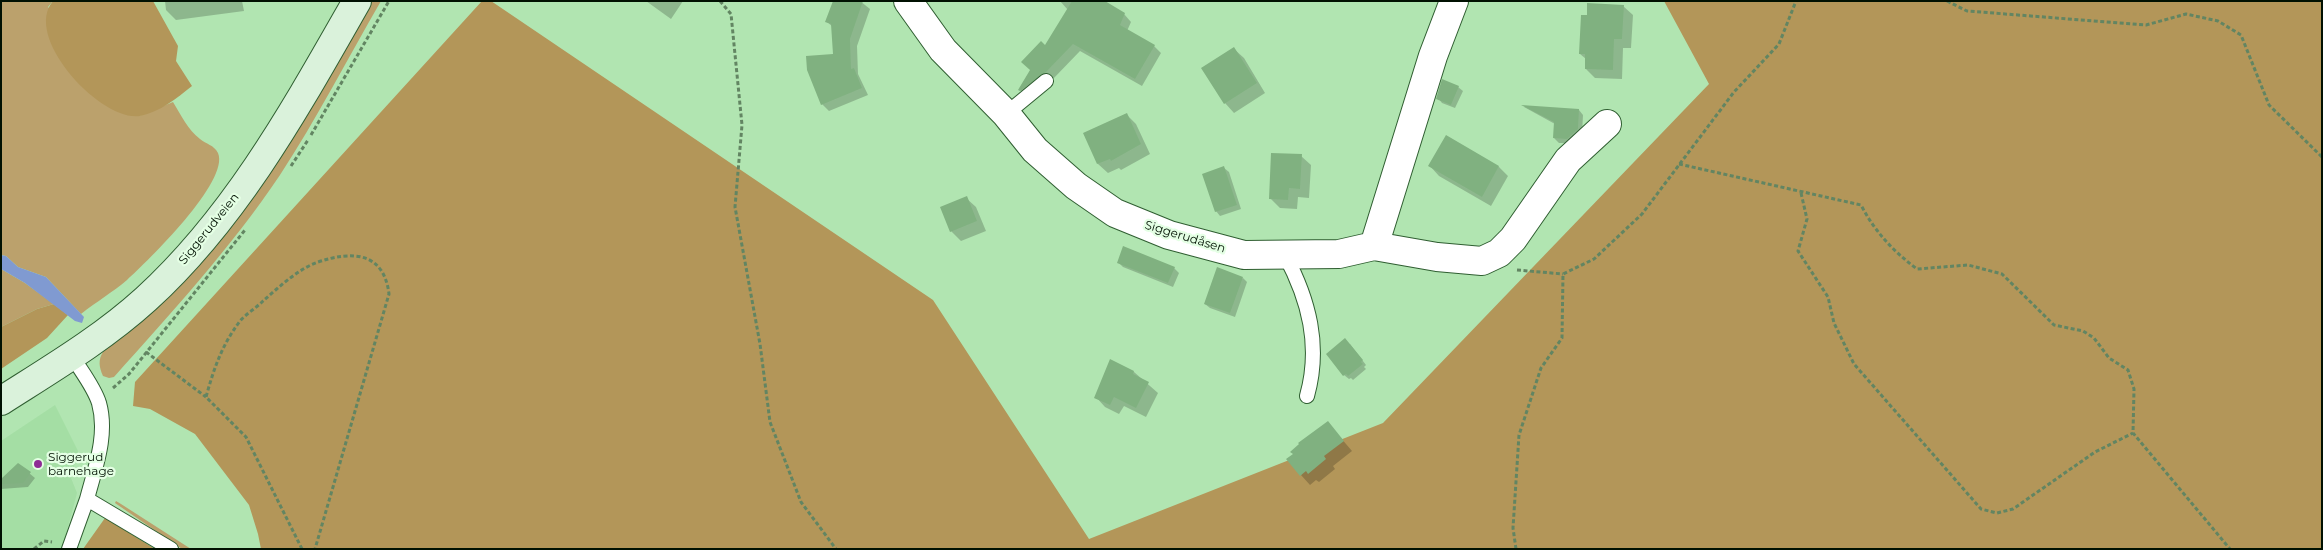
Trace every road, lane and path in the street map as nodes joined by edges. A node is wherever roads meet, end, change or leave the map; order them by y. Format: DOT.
graph roads {
  1 [pos="357,1"];
  2 [pos="720,1"];
  3 [pos="908,1"];
  4 [pos="1454,1"];
  5 [pos="1796,1"];
  6 [pos="1947,1"];
  7 [pos="1046,82"];
  8 [pos="1006,114"];
  9 [pos="1607,124"];
  10 [pos="2322,157"];
  11 [pos="1679,164"];
  12 [pos="1801,193"];
  13 [pos="1374,246"];
  14 [pos="1285,255"];
  15 [pos="1482,261"];
  16 [pos="1563,274"];
  17 [pos="146,352"];
  18 [pos="72,356"];
  19 [pos="1307,396"];
  20 [pos="206,397"];
  21 [pos="1,401"];
  22 [pos="2133,433"];
  23 [pos="87,499"];
  24 [pos="69,549"];
  25 [pos="171,549"];
  26 [pos="302,549"];
  27 [pos="315,549"];
  28 [pos="836,549"];
  29 [pos="1516,549"];
  30 [pos="2230,549"];
  1 -- 18 [label="main road, Siggerudveien"];
  2 -- 28 [label="path"];
  3 -- 8 [label="street, Siggerudåsen"];
  4 -- 13 [label="street"];
  5 -- 11 [label="path"];
  6 -- 10 [label="path"];
  7 -- 8 [label="lane"];
  8 -- 14 [label="street, Siggerudåsen"];
  9 -- 15 [label="street"];
  11 -- 12 [label="path"];
  11 -- 16 [label="path"];
  12 -- 22 [label="path"];
  12 -- 22 [label="path"];
  13 -- 14 [label="street, Siggerudåsen"];
  13 -- 15 [label="street, Siggerudåsen"];
  14 -- 19 [label="lane"];
  15 -- 16 [label="path"];
  16 -- 29 [label="path"];
  17 -- 20 [label="path"];
  18 -- 21 [label="main road, Siggerudveien"];
  18 -- 23 [label="lane"];
  20 -- 26 [label="path"];
  20 -- 27 [label="path"];
  22 -- 30 [label="path"];
  23 -- 24 [label="lane"];
  23 -- 25 [label="lane"];
}
